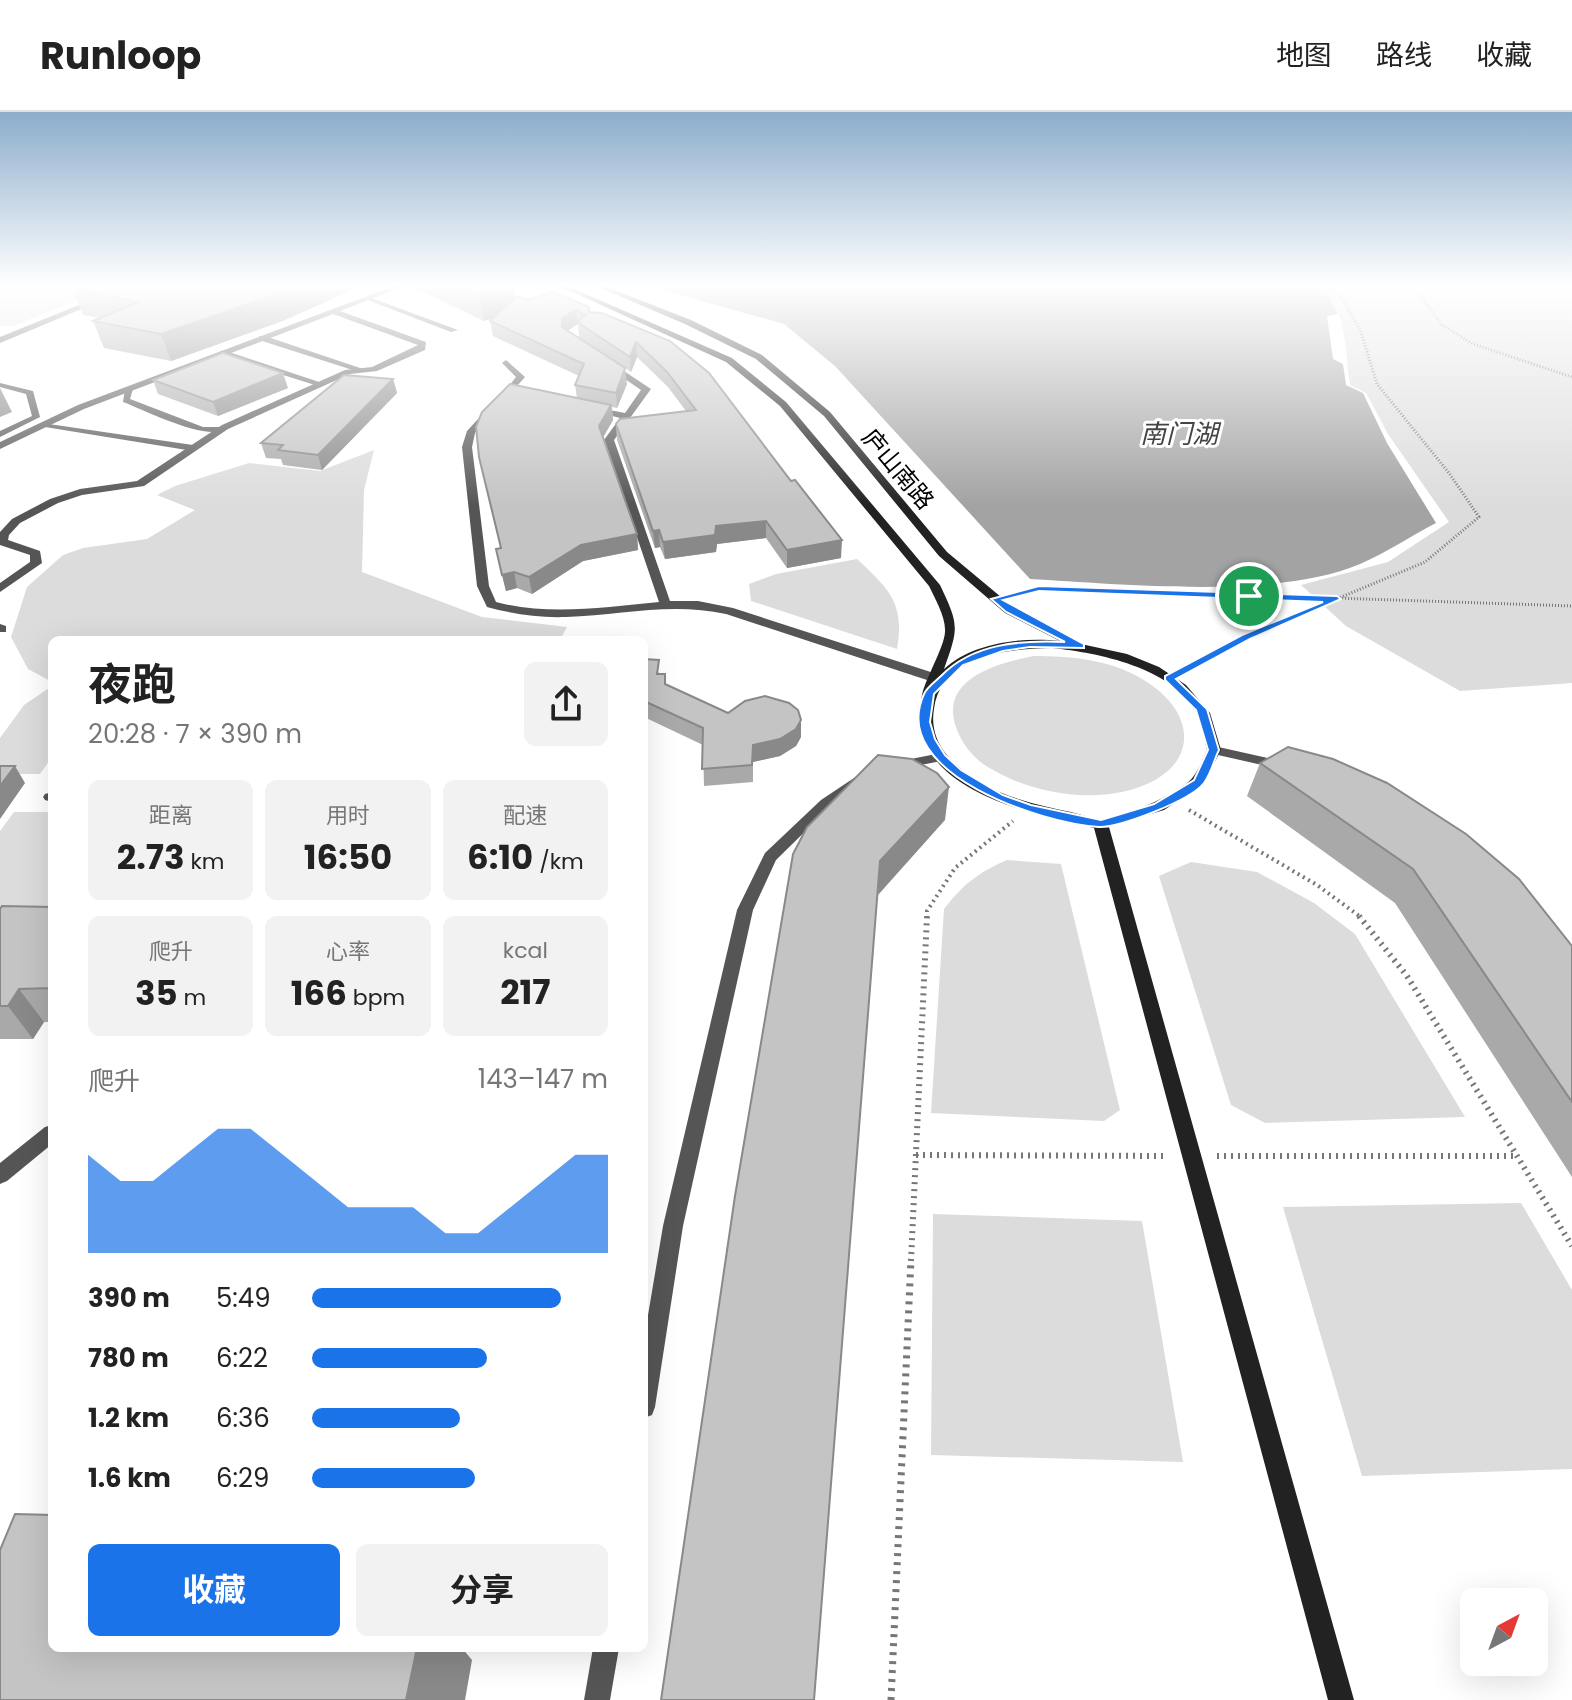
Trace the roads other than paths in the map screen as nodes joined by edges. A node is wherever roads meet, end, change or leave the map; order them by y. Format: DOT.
graph roads {
  1 [pos="210,358"];
  2 [pos="239,358"];
  3 [pos="325,358"];
  4 [pos="399,358"];
  5 [pos="600,358"];
  6 [pos="725,358"];
  7 [pos="760,358"];
  8 [pos="506,363"];
  9 [pos="362,370"];
  10 [pos="321,384"];
  11 [pos="0,385"];
  12 [pos="129,389"];
  13 [pos="509,392"];
  14 [pos="523,395"];
  15 [pos="581,407"];
  16 [pos="624,416"];
  17 [pos="45,425"];
  18 [pos="221,430"];
  19 [pos="0,434"];
  20 [pos="0,446"];
  21 [pos="193,448"];
  22 [pos="0,588"];
  23 [pos="666,606"];
  24 [pos="1080,646"];
  25 [pos="935,678"];
  26 [pos="929,694"];
  27 [pos="1214,750"];
  28 [pos="941,757"];
  29 [pos="1299,770"];
  30 [pos="1101,824"];
  31 [pos="48,1136"];
  32 [pos="0,1175"];
  33 [pos="648,1382"];
  34 [pos="605,1652"];
  35 [pos="597,1700"];
  36 [pos="1341,1700"];
  1 -- 12 [label="street"];
  2 -- 10 [label="lane"];
  3 -- 9 [label="lane"];
  4 -- 9 [label="street"];
  5 -- 16 [label="street"];
  6 -- 25 [label="main road, 庐山南路"];
  7 -- 24 [label="main road, 庐山南路"];
  8 -- 13 [label="street"];
  9 -- 10 [label="street"];
  10 -- 18 [label="street"];
  11 -- 19 [label="lane"];
  12 -- 17 [label="street"];
  12 -- 18 [label="lane"];
  13 -- 14 [label="street"];
  13 -- 23 [label="street"];
  15 -- 16 [label="street"];
  16 -- 23 [label="street"];
  17 -- 20 [label="street"];
  17 -- 21 [label="lane"];
  18 -- 21 [label="street"];
  21 -- 22 [label="street"];
  23 -- 25 [label="street"];
  24 -- 26 [label="main road"];
  24 -- 27 [label="main road"];
  25 -- 26 [label="main road, 庐山南路"];
  26 -- 28 [label="main road"];
  27 -- 29 [label="street"];
  27 -- 30 [label="main road"];
  28 -- 30 [label="main road"];
  28 -- 33 [label="street"];
  30 -- 36 [label="main road"];
  31 -- 32 [label="street"];
  34 -- 35 [label="street"];
}
